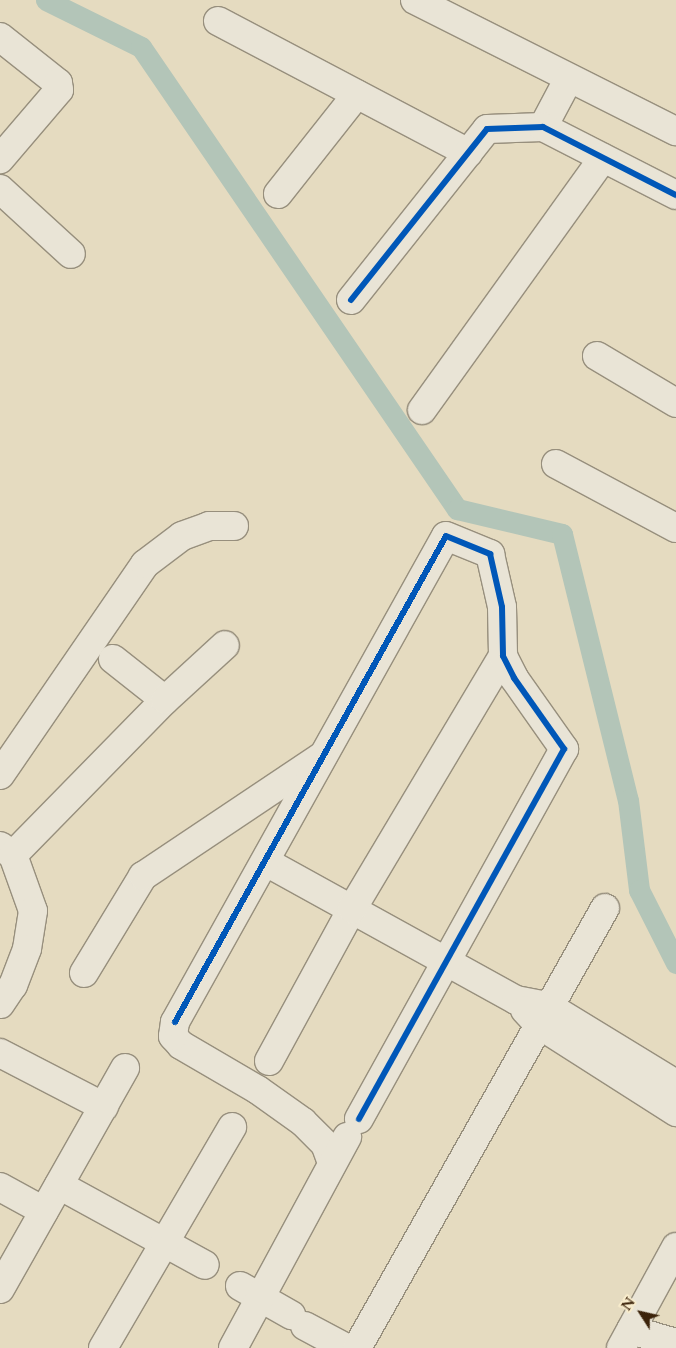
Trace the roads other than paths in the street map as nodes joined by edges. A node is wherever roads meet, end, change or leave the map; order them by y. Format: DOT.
graph roads {
  1 [pos="415,0"];
  2 [pos="218,21"];
  3 [pos="0,37"];
  4 [pos="570,78"];
  5 [pos="357,94"];
  6 [pos="543,127"];
  7 [pos="676,131"];
  8 [pos="468,153"];
  9 [pos="604,158"];
  10 [pos="0,159"];
  11 [pos="0,189"];
  12 [pos="278,194"];
  13 [pos="676,195"];
  14 [pos="71,254"];
  15 [pos="351,300"];
  16 [pos="597,356"];
  17 [pos="676,403"];
  18 [pos="422,410"];
  19 [pos="556,464"];
  20 [pos="234,526"];
  21 [pos="676,528"];
  22 [pos="225,645"];
  23 [pos="503,656"];
  24 [pos="113,659"];
  25 [pos="165,700"];
  26 [pos="326,754"];
  27 [pos="0,775"];
  28 [pos="6,850"];
  29 [pos="266,862"];
  30 [pos="606,908"];
  31 [pos="352,909"];
  32 [pos="446,962"];
  33 [pos="84,972"];
  34 [pos="0,1004"];
  35 [pos="543,1015"];
  36 [pos="0,1053"];
  37 [pos="269,1061"];
  38 [pos="126,1068"];
  39 [pos="676,1084"];
  40 [pos="104,1106"];
  41 [pos="676,1112"];
  42 [pos="232,1127"];
  43 [pos="332,1163"];
  44 [pos="59,1185"];
  45 [pos="0,1187"];
  46 [pos="44,1211"];
  47 [pos="164,1241"];
  48 [pos="676,1247"];
  49 [pos="206,1265"];
  50 [pos="0,1289"];
  51 [pos="250,1293"];
  52 [pos="626,1339"];
  53 [pos="676,1343"];
  54 [pos="103,1348"];
  55 [pos="233,1348"];
  56 [pos="346,1348"];
  57 [pos="356,1348"];
  1 -- 4 [label="street"];
  2 -- 5 [label="street"];
  3 -- 10 [label="street"];
  4 -- 6 [label="street"];
  4 -- 7 [label="street"];
  5 -- 8 [label="street"];
  5 -- 12 [label="street"];
  6 -- 8 [label="street"];
  6 -- 9 [label="street"];
  8 -- 15 [label="street"];
  9 -- 13 [label="street"];
  9 -- 18 [label="street"];
  11 -- 14 [label="street"];
  16 -- 17 [label="street"];
  19 -- 21 [label="street"];
  20 -- 27 [label="street"];
  22 -- 25 [label="street"];
  23 -- 26 [label="street"];
  23 -- 31 [label="street"];
  23 -- 32 [label="street"];
  24 -- 25 [label="street"];
  25 -- 28 [label="street"];
  26 -- 29 [label="street"];
  26 -- 33 [label="street"];
  28 -- 34 [label="street"];
  29 -- 31 [label="street"];
  29 -- 43 [label="street"];
  30 -- 35 [label="street"];
  31 -- 32 [label="street"];
  31 -- 37 [label="street"];
  32 -- 35 [label="street"];
  32 -- 43 [label="street"];
  35 -- 39 [label="street"];
  35 -- 41 [label="street"];
  35 -- 57 [label="street"];
  36 -- 40 [label="street"];
  38 -- 40 [label="street"];
  40 -- 44 [label="street"];
  42 -- 47 [label="street"];
  43 -- 51 [label="street"];
  44 -- 46 [label="street"];
  44 -- 47 [label="street"];
  45 -- 46 [label="street"];
  46 -- 50 [label="street"];
  47 -- 49 [label="street"];
  47 -- 54 [label="street"];
  48 -- 52 [label="street"];
  51 -- 55 [label="street"];
  51 -- 56 [label="street"];
  52 -- 53 [label="street"];
}
